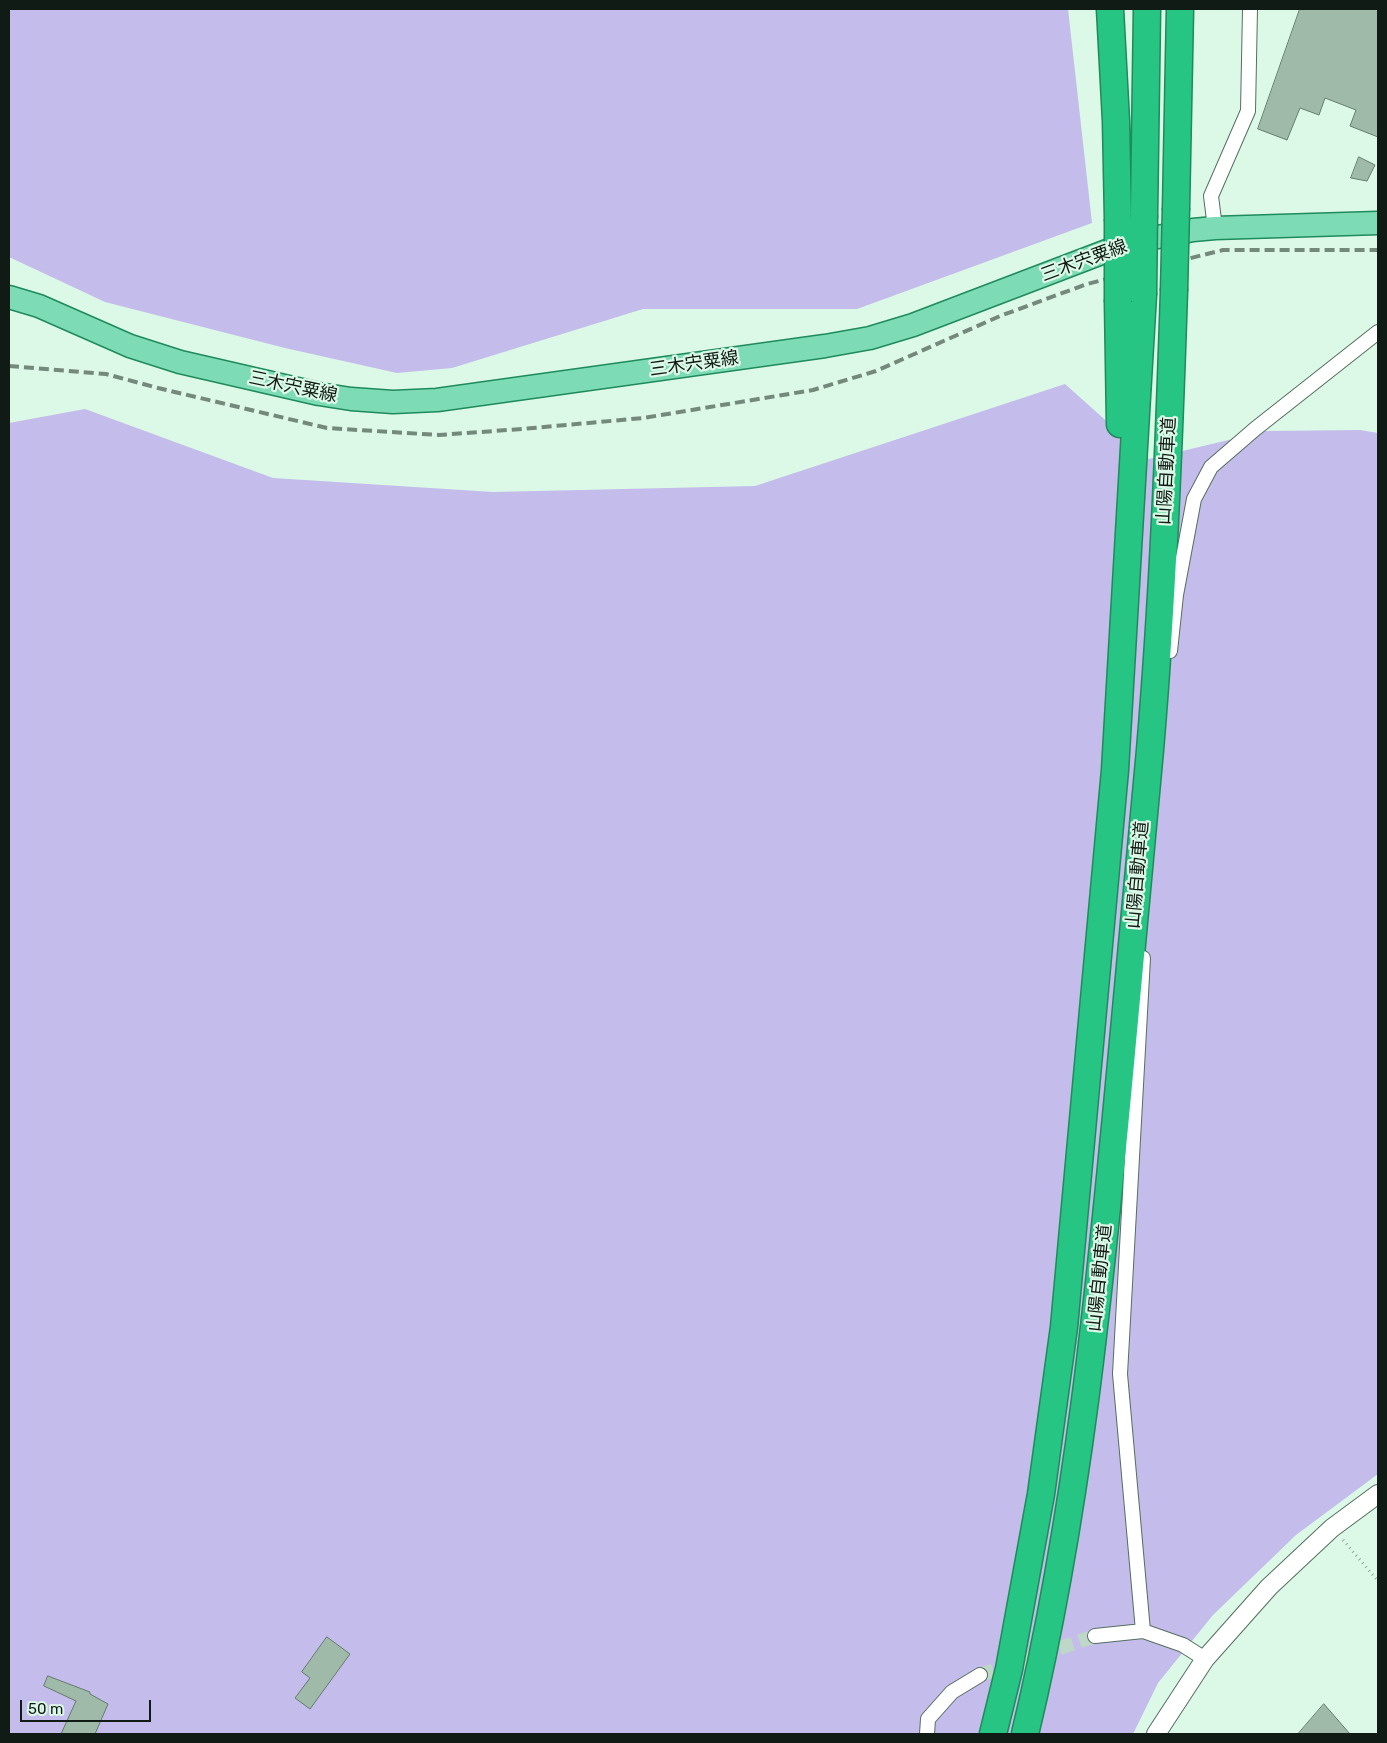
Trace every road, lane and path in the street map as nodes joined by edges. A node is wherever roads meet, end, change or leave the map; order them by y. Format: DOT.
graph roads {
  1 [pos="1110,9"];
  2 [pos="1147,9"];
  3 [pos="1180,9"];
  4 [pos="1250,9"];
  5 [pos="1378,223"];
  6 [pos="1215,228"];
  7 [pos="9,297"];
  8 [pos="1378,332"];
  9 [pos="1123,632"];
  10 [pos="1378,1494"];
  11 [pos="1332,1528"];
  12 [pos="1378,1581"];
  13 [pos="1143,1631"];
  14 [pos="1095,1636"];
  15 [pos="1204,1659"];
  16 [pos="980,1674"];
  17 [pos="927,1734"];
  18 [pos="993,1734"];
  19 [pos="1025,1734"];
  20 [pos="1156,1734"];
  1 -- 9 [label="highway, bridge"];
  2 -- 9 [label="highway, 山陽自動車道, bridge"];
  3 -- 19 [label="highway, 山陽自動車道, bridge"];
  4 -- 6 [label="street"];
  5 -- 6 [label="main road, 三木宍粟線"];
  6 -- 7 [label="main road, 三木宍粟線"];
  8 -- 13 [label="street"];
  9 -- 18 [label="highway, 山陽自動車道"];
  10 -- 11 [label="street"];
  11 -- 12 [label="path"];
  11 -- 15 [label="street"];
  13 -- 14 [label="street"];
  13 -- 15 [label="street"];
  15 -- 20 [label="street"];
  16 -- 17 [label="street"];
}
